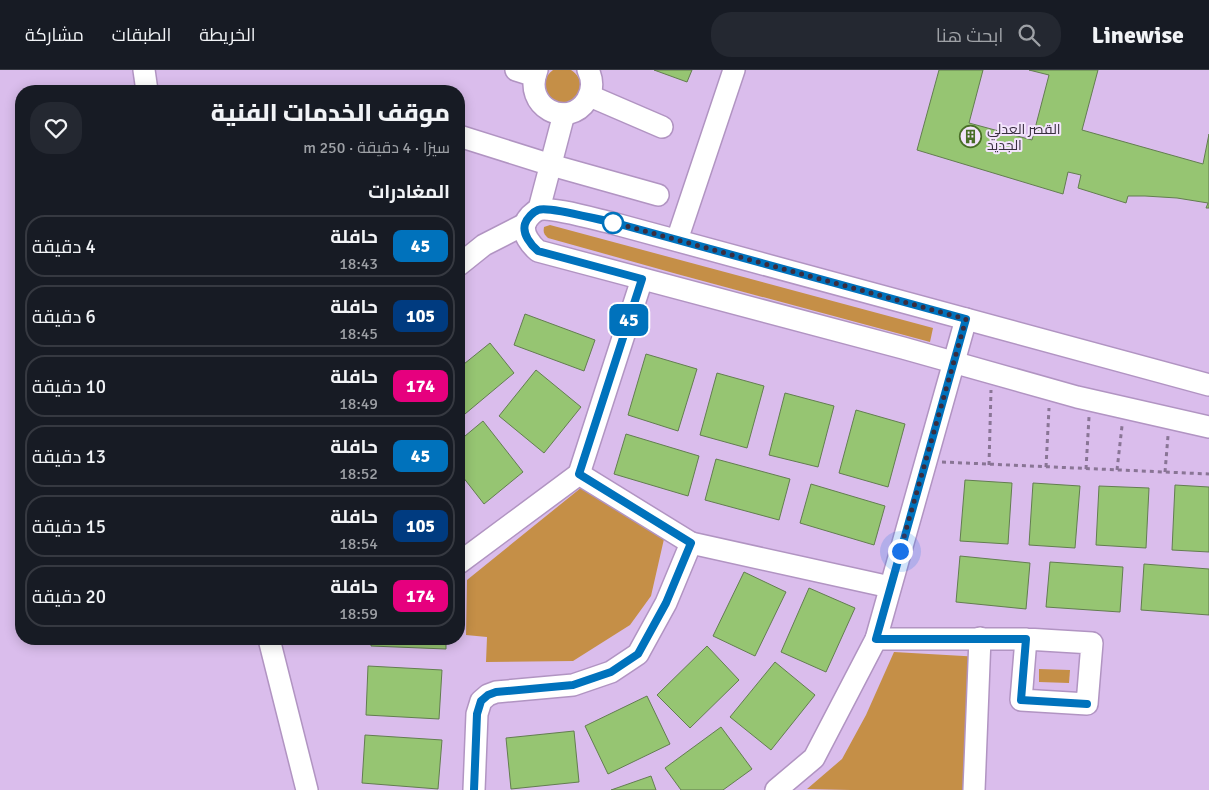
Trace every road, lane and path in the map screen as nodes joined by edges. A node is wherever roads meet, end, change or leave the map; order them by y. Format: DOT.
graph roads {
  1 [pos="144,70"];
  2 [pos="588,70"];
  3 [pos="734,70"];
  4 [pos="529,72"];
  5 [pos="146,85"];
  6 [pos="590,96"];
  7 [pos="564,114"];
  8 [pos="662,128"];
  9 [pos="465,138"];
  10 [pos="551,165"];
  11 [pos="658,195"];
  12 [pos="532,217"];
  13 [pos="677,240"];
  14 [pos="465,261"];
  15 [pos="642,279"];
  16 [pos="966,319"];
  17 [pos="954,362"];
  18 [pos="1209,385"];
  19 [pos="991,390"];
  20 [pos="1049,406"];
  21 [pos="1089,416"];
  22 [pos="1122,424"];
  23 [pos="1209,427"];
  24 [pos="1168,436"];
  25 [pos="926,462"];
  26 [pos="989,464"];
  27 [pos="1046,467"];
  28 [pos="1086,468"];
  29 [pos="1117,470"];
  30 [pos="1165,472"];
  31 [pos="579,474"];
  32 [pos="1209,474"];
  33 [pos="691,543"];
  34 [pos="465,559"];
  35 [pos="890,587"];
  36 [pos="980,638"];
  37 [pos="876,639"];
  38 [pos="1026,639"];
  39 [pos="271,645"];
  40 [pos="307,790"];
  41 [pos="474,790"];
  42 [pos="776,790"];
  43 [pos="974,790"];
  1 -- 5 [label="street"];
  2 -- 6 [label="street"];
  3 -- 13 [label="street"];
  4 -- 7 [label="street"];
  6 -- 7 [label="street"];
  6 -- 8 [label="street"];
  7 -- 10 [label="street"];
  9 -- 10 [label="street"];
  10 -- 11 [label="street"];
  10 -- 12 [label="street"];
  12 -- 13 [label="street"];
  12 -- 14 [label="street"];
  12 -- 15 [label="street"];
  13 -- 16 [label="street"];
  15 -- 17 [label="street"];
  15 -- 31 [label="street"];
  16 -- 17 [label="street"];
  16 -- 18 [label="street"];
  17 -- 23 [label="street"];
  17 -- 25 [label="street"];
  19 -- 26 [label="path"];
  20 -- 27 [label="path"];
  21 -- 28 [label="path"];
  22 -- 29 [label="path"];
  24 -- 30 [label="path"];
  25 -- 26 [label="path"];
  25 -- 35 [label="street"];
  26 -- 27 [label="path"];
  27 -- 28 [label="path"];
  28 -- 29 [label="path"];
  29 -- 30 [label="path"];
  30 -- 32 [label="path"];
  31 -- 33 [label="street"];
  31 -- 34 [label="street"];
  33 -- 35 [label="street"];
  33 -- 41 [label="street"];
  35 -- 37 [label="street"];
  36 -- 37 [label="street"];
  36 -- 38 [label="street"];
  36 -- 43 [label="street"];
  37 -- 42 [label="street"];
  39 -- 40 [label="street"];
}
